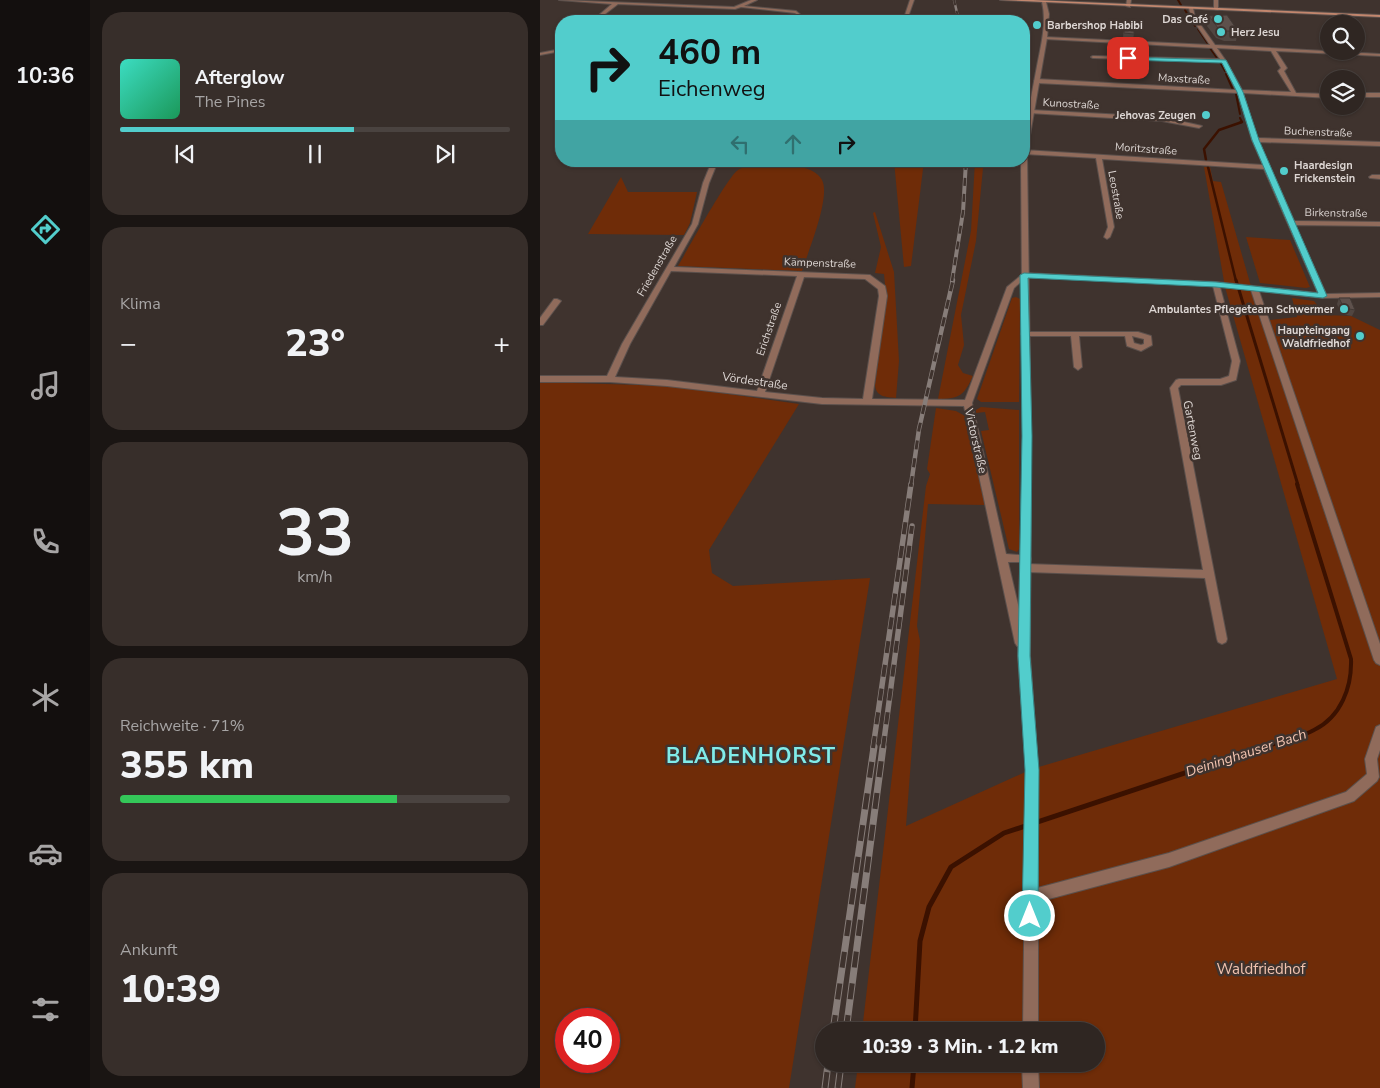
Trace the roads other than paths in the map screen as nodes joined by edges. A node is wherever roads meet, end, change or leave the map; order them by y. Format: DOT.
graph roads {
  1 [pos="561,0"];
  2 [pos="755,0"];
  3 [pos="912,0"];
  4 [pos="1002,0"];
  5 [pos="1216,0"];
  6 [pos="1044,2"];
  7 [pos="616,3"];
  8 [pos="1128,3"];
  9 [pos="743,7"];
  10 [pos="1191,8"];
  11 [pos="1216,9"];
  12 [pos="601,15"];
  13 [pos="800,15"];
  14 [pos="907,15"];
  15 [pos="1380,16"];
  16 [pos="1045,38"];
  17 [pos="1214,46"];
  18 [pos="1272,49"];
  19 [pos="555,51"];
  20 [pos="540,54"];
  21 [pos="1380,55"];
  22 [pos="1093,57"];
  23 [pos="1224,61"];
  24 [pos="1037,81"];
  25 [pos="1240,92"];
  26 [pos="1295,95"];
  27 [pos="1365,95"];
  28 [pos="1380,95"];
  29 [pos="1320,96"];
  30 [pos="1031,112"];
  31 [pos="1030,118"];
  32 [pos="1199,126"];
  33 [pos="1255,140"];
  34 [pos="1380,144"];
  35 [pos="1030,152"];
  36 [pos="1099,156"];
  37 [pos="713,167"];
  38 [pos="1024,167"];
  39 [pos="1266,167"];
  40 [pos="1372,177"];
  41 [pos="1380,177"];
  42 [pos="1291,223"];
  43 [pos="1380,224"];
  44 [pos="1107,237"];
  45 [pos="669,269"];
  46 [pos="801,274"];
  47 [pos="1024,275"];
  48 [pos="1216,284"];
  49 [pos="1254,288"];
  50 [pos="1380,295"];
  51 [pos="1323,296"];
  52 [pos="557,301"];
  53 [pos="540,323"];
  54 [pos="1025,334"];
  55 [pos="1128,334"];
  56 [pos="1075,335"];
  57 [pos="1078,367"];
  58 [pos="540,379"];
  59 [pos="610,379"];
  60 [pos="760,392"];
  61 [pos="867,402"];
  62 [pos="968,403"];
  63 [pos="1002,558"];
  64 [pos="1026,563"];
  65 [pos="1209,574"];
  66 [pos="1222,639"];
  67 [pos="1024,656"];
  68 [pos="1380,660"];
  69 [pos="1380,731"];
  70 [pos="1030,897"];
  71 [pos="1030,1022"];
  72 [pos="1030,1072"];
  73 [pos="1031,1088"];
  1 -- 7 [label="street"];
  2 -- 9 [label="street"];
  3 -- 14 [label="street"];
  4 -- 6 [label="main road"];
  5 -- 11 [label="street"];
  6 -- 8 [label="main road"];
  6 -- 16 [label="street, Victorstraße"];
  7 -- 9 [label="street"];
  7 -- 12 [label="street"];
  8 -- 10 [label="main road"];
  9 -- 13 [label="street"];
  10 -- 11 [label="main road"];
  10 -- 17 [label="street"];
  11 -- 15 [label="main road"];
  16 -- 17 [label="street"];
  16 -- 24 [label="street, Victorstraße"];
  17 -- 18 [label="street"];
  17 -- 23 [label="street"];
  18 -- 21 [label="street"];
  18 -- 26 [label="street"];
  19 -- 20 [label="street"];
  22 -- 23 [label="street"];
  23 -- 25 [label="street"];
  24 -- 25 [label="street, Maxstraße"];
  24 -- 30 [label="street, Victorstraße"];
  25 -- 26 [label="street, Maxstraße"];
  25 -- 33 [label="street"];
  26 -- 29 [label="street, Maxstraße"];
  27 -- 28 [label="street"];
  30 -- 31 [label="street, Victorstraße"];
  30 -- 32 [label="street, Kunostraße"];
  33 -- 34 [label="street, Buchenstraße"];
  33 -- 39 [label="street"];
  35 -- 36 [label="street, Moritzstraße"];
  36 -- 39 [label="street, Moritzstraße"];
  36 -- 44 [label="street, Leostraße"];
  37 -- 45 [label="street, Friedenstraße"];
  38 -- 47 [label="street, Victorstraße"];
  39 -- 42 [label="street"];
  40 -- 41 [label="street"];
  42 -- 43 [label="street, Birkenstraße"];
  42 -- 51 [label="street"];
  45 -- 46 [label="street, Kämpenstraße"];
  45 -- 59 [label="street, Friedenstraße"];
  46 -- 60 [label="street, Erichstraße"];
  46 -- 61 [label="street, Kämpenstraße"];
  47 -- 48 [label="street"];
  47 -- 54 [label="street, Victorstraße"];
  47 -- 62 [label="street, Victorstraße"];
  48 -- 49 [label="street"];
  48 -- 65 [label="street, Gartenweg"];
  49 -- 51 [label="street"];
  49 -- 68 [label="street"];
  50 -- 51 [label="street"];
  52 -- 53 [label="street"];
  54 -- 56 [label="street"];
  54 -- 64 [label="street, Victorstraße"];
  55 -- 56 [label="street"];
  56 -- 57 [label="street"];
  58 -- 59 [label="street, Vördestraße"];
  59 -- 60 [label="street, Vördestraße"];
  60 -- 61 [label="street, Vördestraße"];
  61 -- 62 [label="street, Vördestraße"];
  62 -- 63 [label="street, Victorstraße"];
  63 -- 64 [label="street"];
  63 -- 67 [label="street, Victorstraße"];
  64 -- 65 [label="street"];
  64 -- 67 [label="street, Victorstraße"];
  65 -- 66 [label="street, Gartenweg"];
  67 -- 70 [label="street, Victorstraße"];
  69 -- 70 [label="street"];
  70 -- 71 [label="street, Victorstraße"];
  72 -- 73 [label="street"];
}
